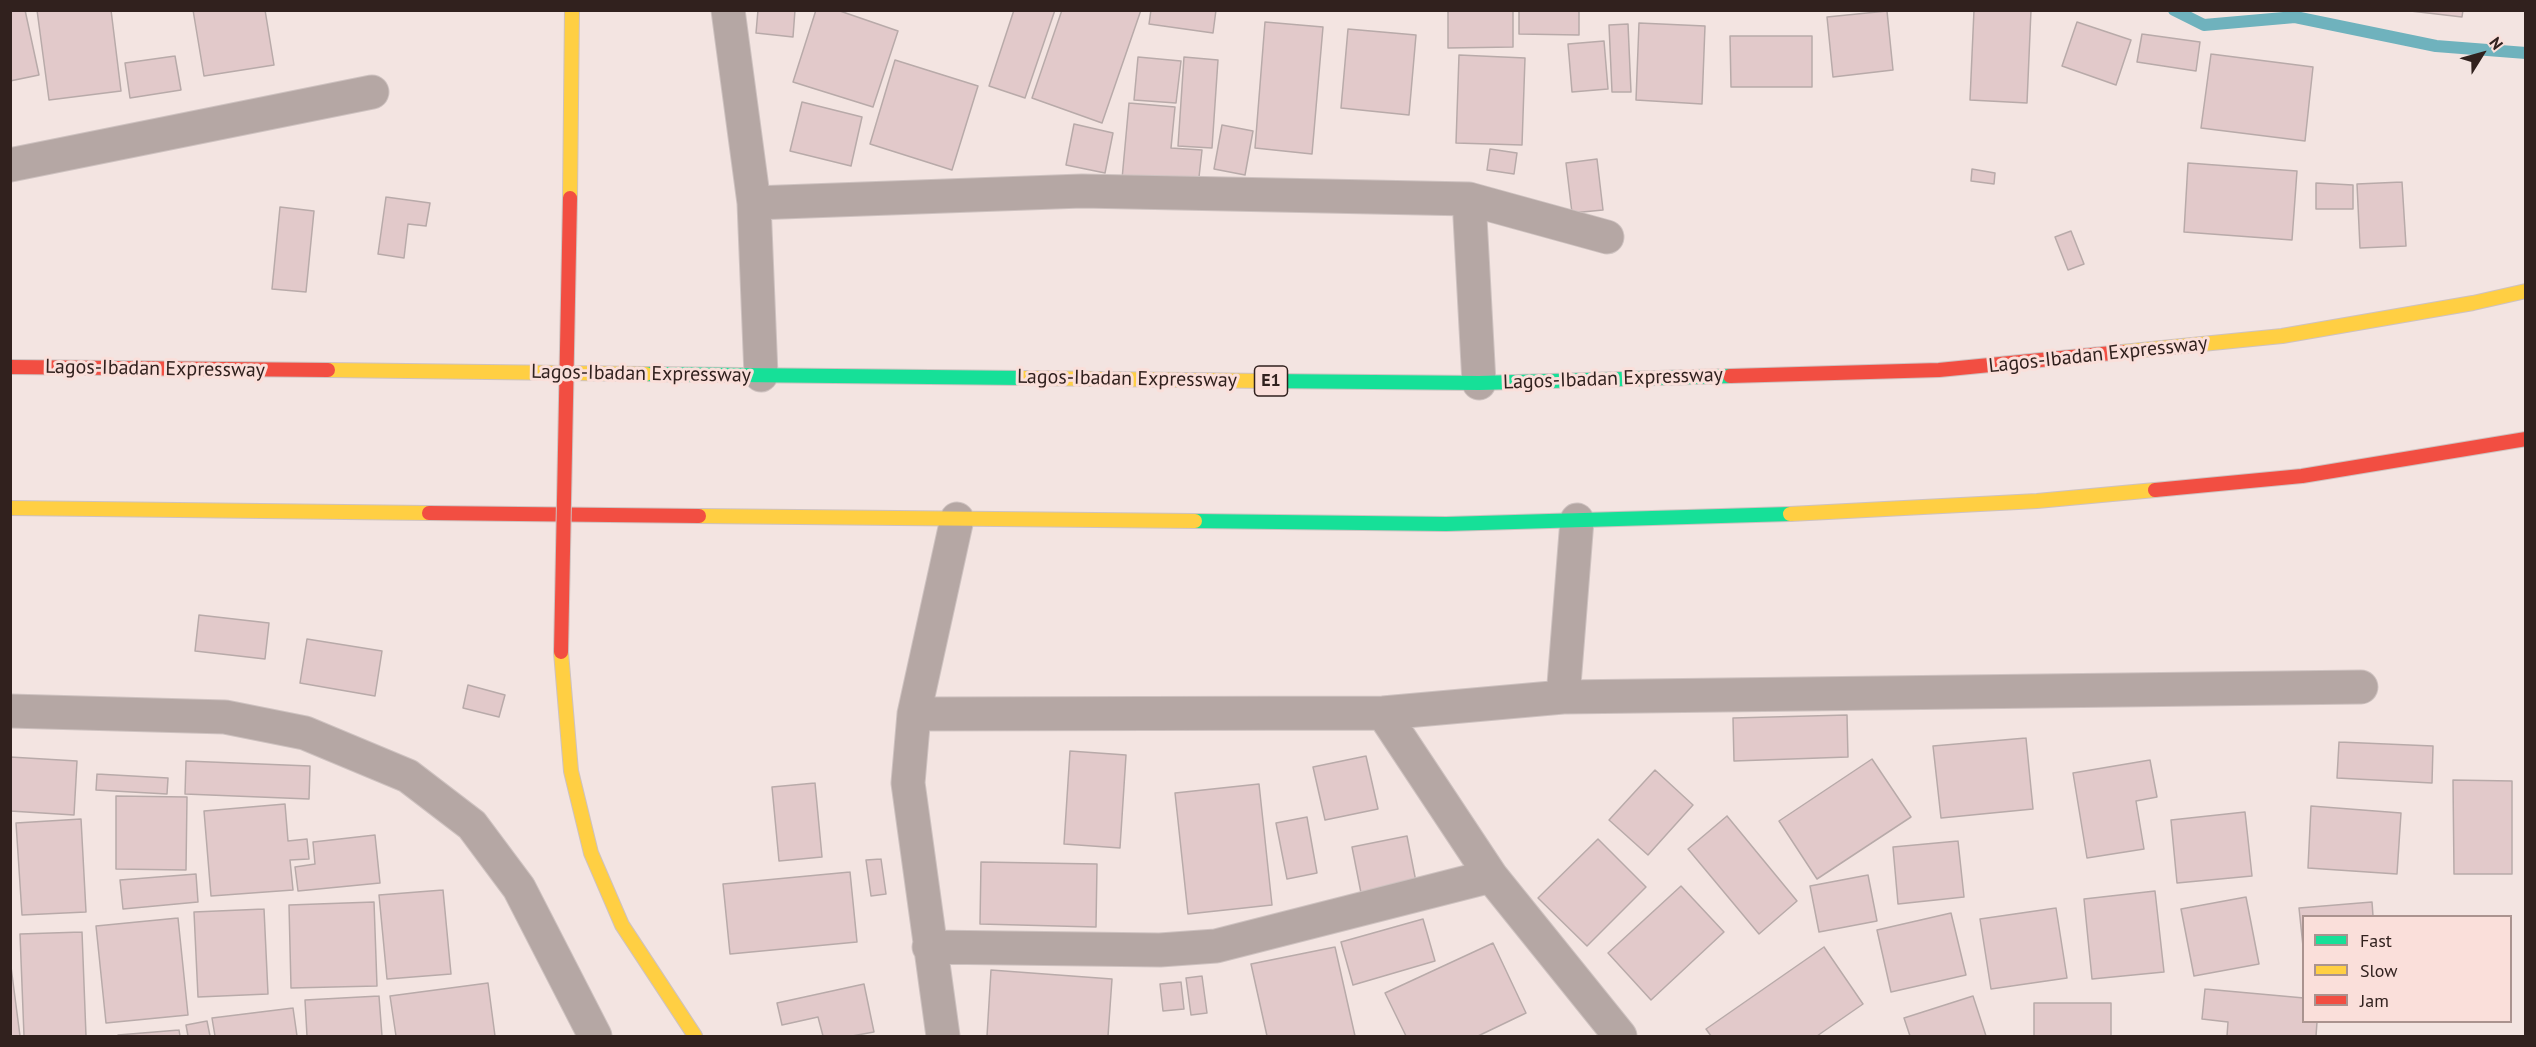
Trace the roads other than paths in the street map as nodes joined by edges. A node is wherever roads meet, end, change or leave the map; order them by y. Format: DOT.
graph roads {
  1 [pos="572,10"];
  2 [pos="728,10"];
  3 [pos="372,92"];
  4 [pos="10,165"];
  5 [pos="1469,199"];
  6 [pos="754,203"];
  7 [pos="1607,237"];
  8 [pos="2526,291"];
  9 [pos="10,367"];
  10 [pos="761,375"];
  11 [pos="1479,383"];
  12 [pos="2526,439"];
  13 [pos="10,508"];
  14 [pos="957,519"];
  15 [pos="1577,520"];
  16 [pos="2361,687"];
  17 [pos="1563,697"];
  18 [pos="10,711"];
  19 [pos="1383,713"];
  20 [pos="914,714"];
  21 [pos="1491,876"];
  22 [pos="929,947"];
  23 [pos="595,1036"];
  24 [pos="694,1036"];
  25 [pos="943,1036"];
  26 [pos="1620,1036"];
  1 -- 24 [label="main road, bridge"];
  2 -- 6 [label="street"];
  3 -- 4 [label="street"];
  5 -- 6 [label="street"];
  5 -- 7 [label="street"];
  5 -- 11 [label="street"];
  6 -- 10 [label="street"];
  8 -- 11 [label="main road, Lagos-Ibadan Expressway / E1"];
  9 -- 10 [label="main road, Lagos-Ibadan Expressway / E1"];
  10 -- 11 [label="main road, Lagos-Ibadan Expressway / E1"];
  12 -- 15 [label="main road"];
  13 -- 14 [label="main road"];
  14 -- 15 [label="main road"];
  14 -- 20 [label="street"];
  15 -- 17 [label="street"];
  16 -- 17 [label="street"];
  17 -- 19 [label="street"];
  18 -- 23 [label="street"];
  19 -- 20 [label="street"];
  19 -- 21 [label="street"];
  20 -- 22 [label="street"];
  21 -- 22 [label="street"];
  21 -- 26 [label="street"];
  22 -- 25 [label="street"];
}
